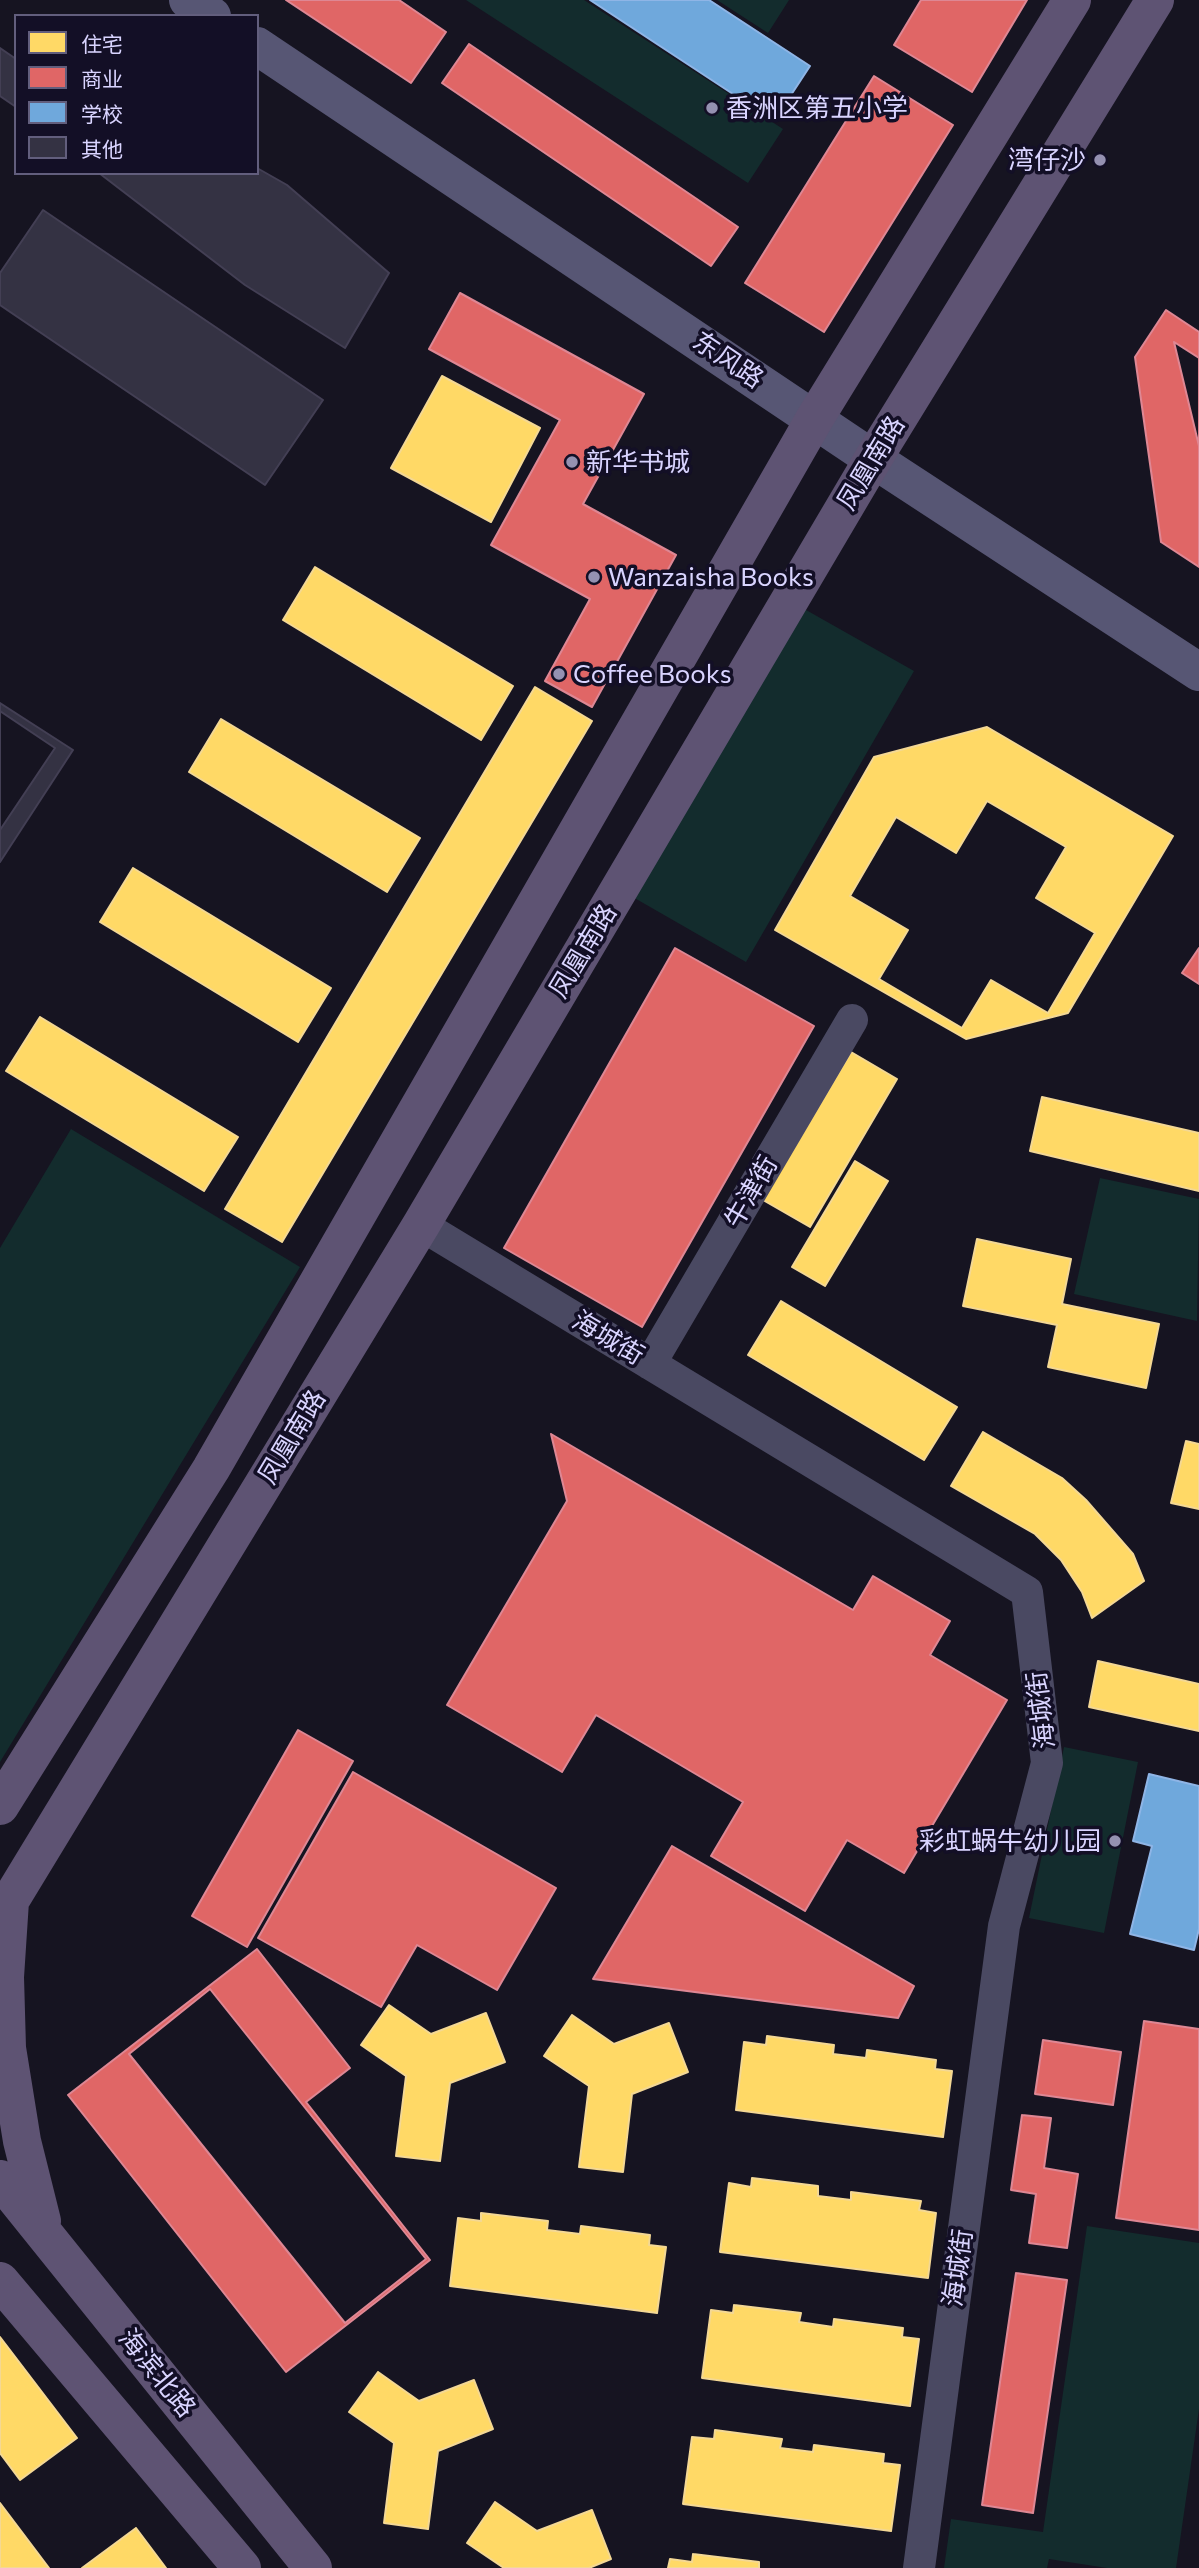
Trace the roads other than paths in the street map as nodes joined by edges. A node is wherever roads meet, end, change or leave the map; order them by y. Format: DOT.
graph roads {
  1 [pos="188,0"];
  2 [pos="1072,0"];
  3 [pos="1155,0"];
  4 [pos="209,14"];
  5 [pos="259,47"];
  6 [pos="815,418"];
  7 [pos="873,459"];
  8 [pos="1199,672"];
  9 [pos="852,1020"];
  10 [pos="421,1225"];
  11 [pos="650,1364"];
  12 [pos="1,1802"];
  13 [pos="5,1906"];
  14 [pos="0,2179"];
  15 [pos="45,2234"];
  16 [pos="0,2281"];
  17 [pos="242,2568"];
  18 [pos="313,2568"];
  19 [pos="919,2568"];
  1 -- 4 [label="street"];
  2 -- 6 [label="main road, 凤凰南路"];
  3 -- 7 [label="main road, 凤凰南路"];
  5 -- 6 [label="street, 东风路"];
  6 -- 7 [label="street, 东风路"];
  6 -- 12 [label="main road, 凤凰南路"];
  7 -- 8 [label="street, 东风路"];
  7 -- 10 [label="main road, 凤凰南路"];
  9 -- 11 [label="street, 牛津街"];
  10 -- 11 [label="street, 海城街"];
  10 -- 13 [label="main road, 凤凰南路"];
  11 -- 19 [label="street, 海城街"];
  13 -- 15 [label="main road, 凤凰南路"];
  14 -- 15 [label="main road, 海滨北路"];
  15 -- 18 [label="main road, 海滨北路"];
  16 -- 17 [label="main road"];
}
